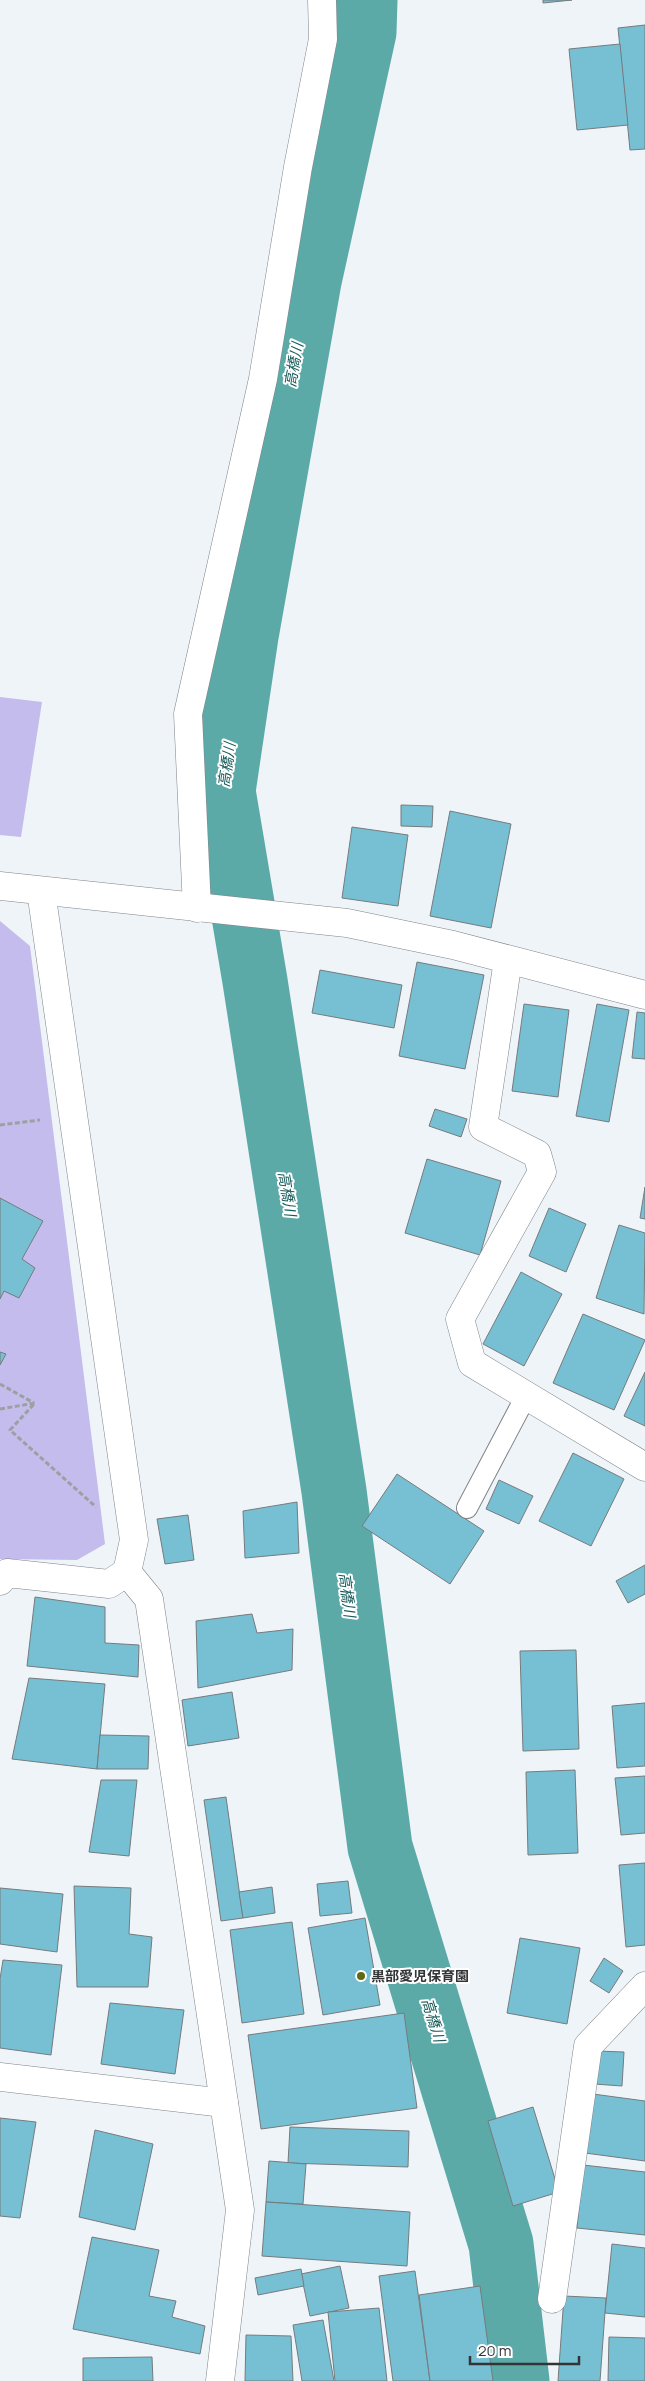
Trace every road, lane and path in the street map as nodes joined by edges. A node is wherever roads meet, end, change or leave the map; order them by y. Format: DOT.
graph roads {
  1 [pos="322,0"];
  2 [pos="0,886"];
  3 [pos="41,891"];
  4 [pos="197,908"];
  5 [pos="508,960"];
  6 [pos="645,995"];
  7 [pos="73,1115"];
  8 [pos="0,1125"];
  9 [pos="0,1384"];
  10 [pos="526,1396"];
  11 [pos="35,1403"];
  12 [pos="0,1409"];
  13 [pos="645,1467"];
  14 [pos="467,1508"];
  15 [pos="134,1540"];
  16 [pos="127,1572"];
  17 [pos="0,1581"];
  18 [pos="645,1986"];
  19 [pos="0,2076"];
  20 [pos="224,2103"];
  21 [pos="552,2299"];
  22 [pos="220,2381"];
  1 -- 4 [label="street"];
  2 -- 3 [label="street"];
  3 -- 4 [label="street"];
  3 -- 7 [label="street"];
  4 -- 5 [label="street"];
  5 -- 6 [label="street"];
  5 -- 10 [label="street"];
  7 -- 8 [label="path"];
  7 -- 15 [label="street"];
  9 -- 11 [label="path"];
  10 -- 13 [label="street"];
  10 -- 14 [label="lane"];
  11 -- 12 [label="path"];
  11 -- 15 [label="path"];
  15 -- 16 [label="street"];
  16 -- 17 [label="street"];
  16 -- 20 [label="street"];
  18 -- 21 [label="street"];
  19 -- 20 [label="street"];
  20 -- 22 [label="street"];
}
